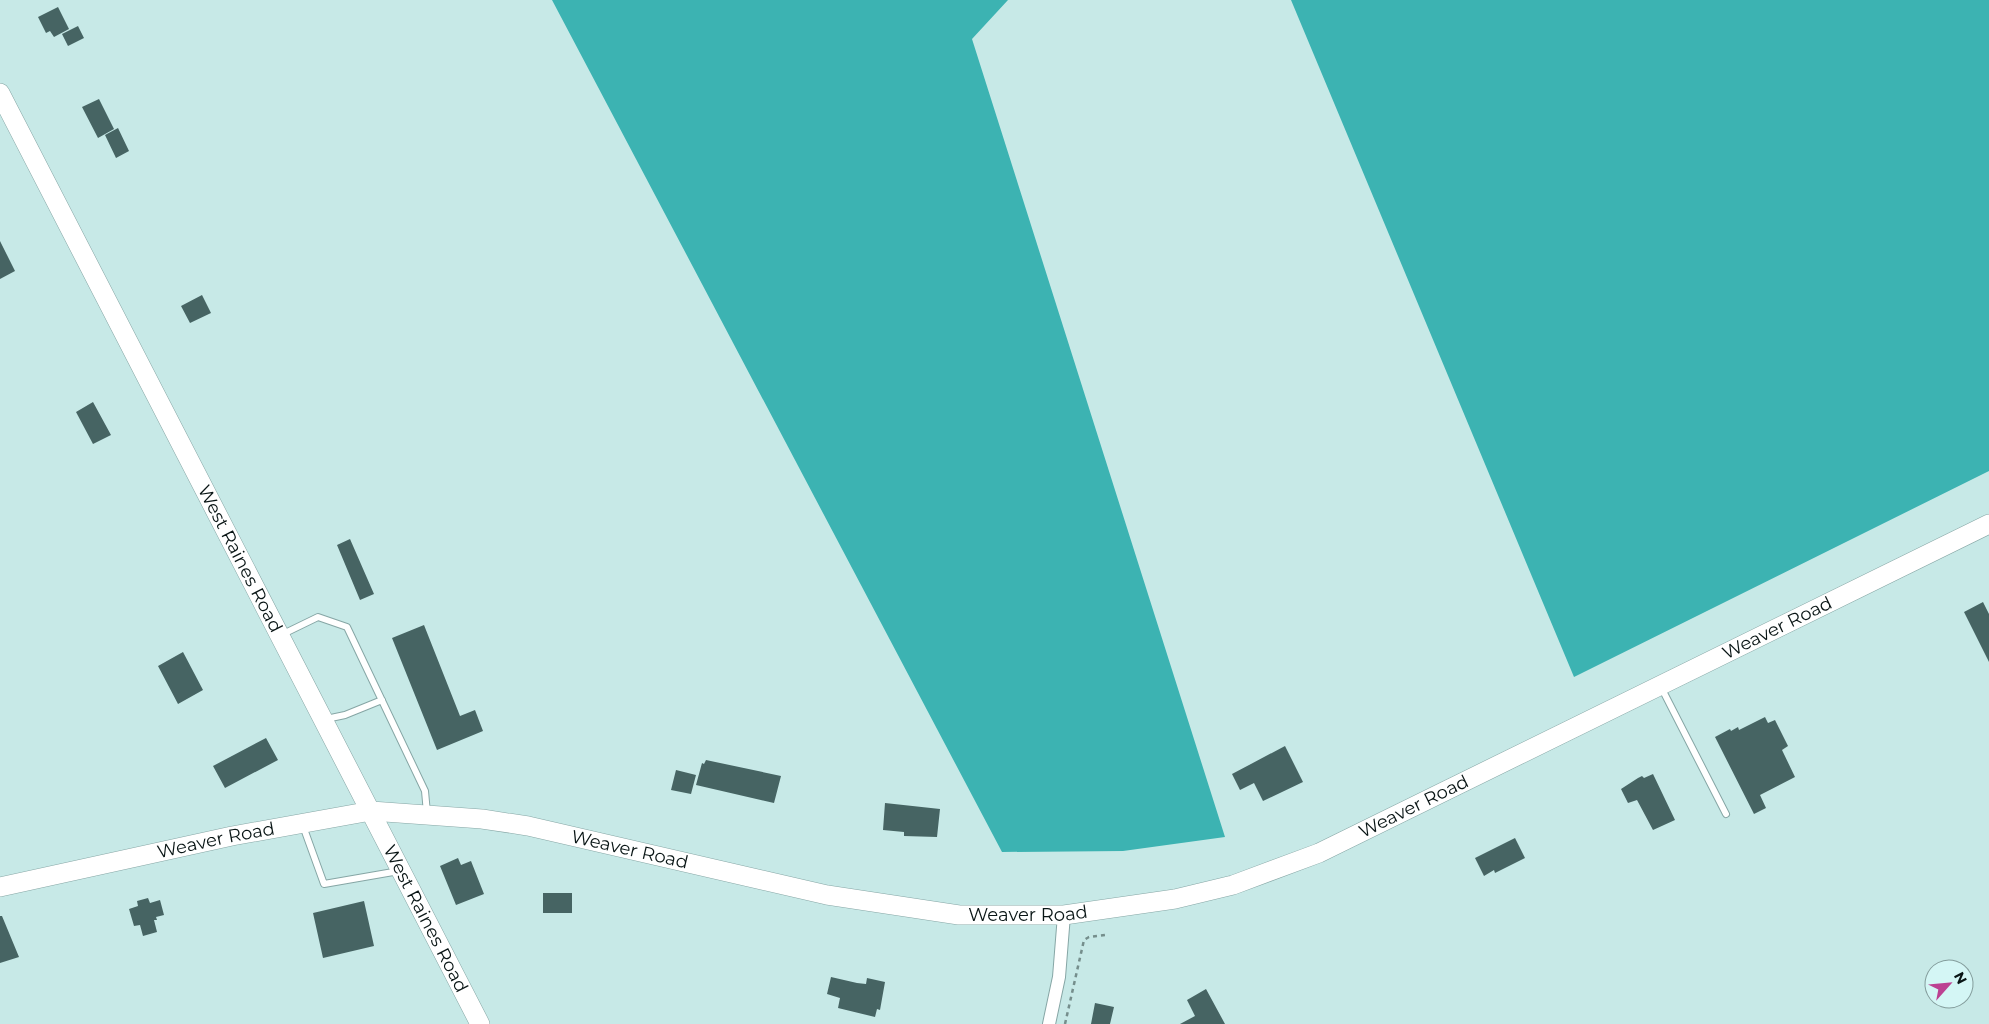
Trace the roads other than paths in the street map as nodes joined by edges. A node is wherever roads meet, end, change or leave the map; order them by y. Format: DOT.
graph roads {
  1 [pos="0,93"];
  2 [pos="1989,524"];
  3 [pos="280,635"];
  4 [pos="1660,686"];
  5 [pos="382,700"];
  6 [pos="323,720"];
  7 [pos="371,812"];
  8 [pos="1726,814"];
  9 [pos="427,815"];
  10 [pos="301,823"];
  11 [pos="400,871"];
  12 [pos="0,887"];
  13 [pos="1064,915"];
  14 [pos="480,1024"];
  15 [pos="1049,1024"];
  1 -- 3 [label="main road, West Raines Road"];
  2 -- 4 [label="main road, Weaver Road"];
  3 -- 5 [label="lane"];
  3 -- 6 [label="main road, West Raines Road"];
  4 -- 8 [label="lane"];
  4 -- 13 [label="main road, Weaver Road"];
  5 -- 6 [label="lane"];
  5 -- 9 [label="lane"];
  6 -- 7 [label="main road, West Raines Road"];
  7 -- 9 [label="main road, Weaver Road"];
  7 -- 10 [label="main road, Weaver Road"];
  7 -- 11 [label="main road, West Raines Road"];
  9 -- 13 [label="main road, Weaver Road"];
  10 -- 11 [label="lane"];
  10 -- 12 [label="main road, Weaver Road"];
  11 -- 14 [label="main road, West Raines Road"];
  13 -- 15 [label="street"];
}
